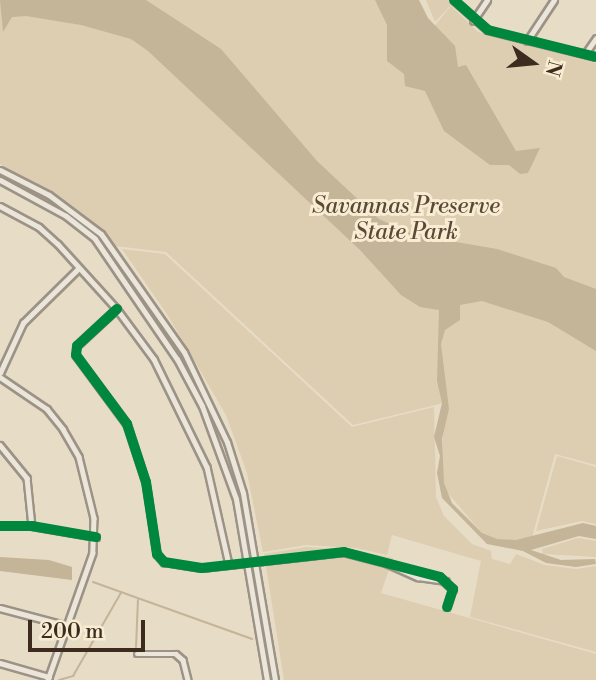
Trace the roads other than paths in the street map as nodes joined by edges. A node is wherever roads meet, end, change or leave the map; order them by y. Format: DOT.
graph roads {
  1 [pos="454,0"];
  2 [pos="487,0"];
  3 [pos="554,0"];
  4 [pos="473,21"];
  5 [pos="596,38"];
  6 [pos="527,41"];
  7 [pos="585,54"];
  8 [pos="596,57"];
  9 [pos="0,170"];
  10 [pos="0,180"];
  11 [pos="0,206"];
  12 [pos="79,268"];
  13 [pos="117,309"];
  14 [pos="0,375"];
  15 [pos="0,445"];
  16 [pos="0,526"];
  17 [pos="32,526"];
  18 [pos="96,537"];
  19 [pos="257,561"];
  20 [pos="249,562"];
  21 [pos="386,562"];
  22 [pos="229,565"];
  23 [pos="422,571"];
  24 [pos="420,578"];
  25 [pos="446,581"];
  26 [pos="447,607"];
  27 [pos="0,608"];
  28 [pos="68,626"];
  29 [pos="137,654"];
  30 [pos="0,663"];
  31 [pos="49,678"];
  32 [pos="188,680"];
  33 [pos="267,680"];
  34 [pos="275,680"];
  1 -- 4 [label="street"];
  2 -- 4 [label="street"];
  3 -- 6 [label="street"];
  4 -- 6 [label="street"];
  5 -- 7 [label="street"];
  6 -- 7 [label="street"];
  7 -- 8 [label="street"];
  9 -- 19 [label="main road"];
  10 -- 20 [label="main road"];
  11 -- 12 [label="street"];
  12 -- 13 [label="street"];
  12 -- 14 [label="street"];
  13 -- 22 [label="street"];
  13 -- 22 [label="street"];
  14 -- 18 [label="street"];
  15 -- 17 [label="street"];
  16 -- 17 [label="street"];
  17 -- 18 [label="street"];
  18 -- 28 [label="street"];
  19 -- 20 [label="street"];
  19 -- 21 [label="street"];
  19 -- 34 [label="main road"];
  20 -- 22 [label="street"];
  20 -- 33 [label="main road"];
  21 -- 23 [label="street"];
  21 -- 24 [label="street"];
  23 -- 24 [label="street"];
  23 -- 25 [label="street"];
  24 -- 25 [label="street"];
  25 -- 26 [label="street"];
  27 -- 28 [label="street"];
  28 -- 31 [label="street"];
  29 -- 32 [label="street"];
  30 -- 31 [label="street"];
}
